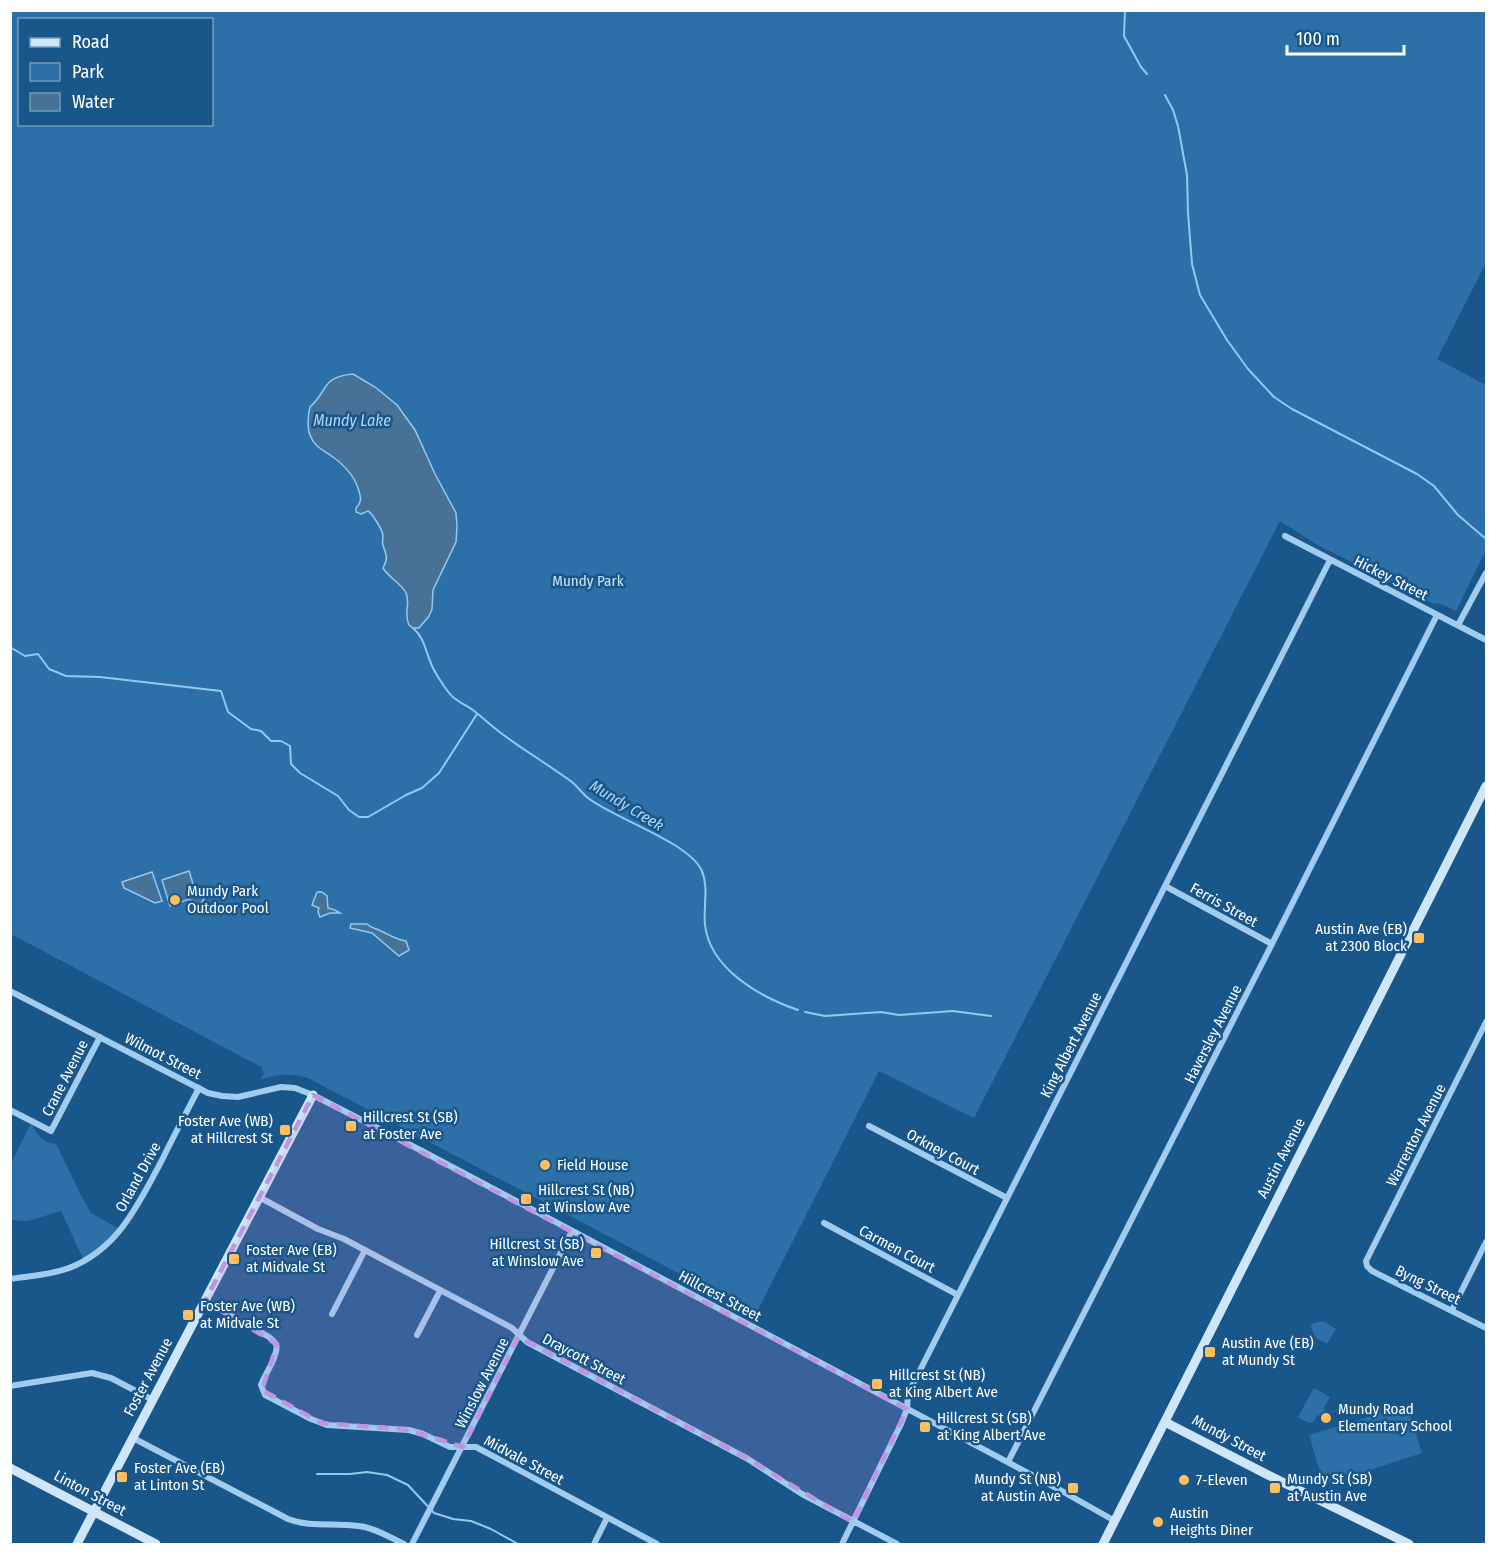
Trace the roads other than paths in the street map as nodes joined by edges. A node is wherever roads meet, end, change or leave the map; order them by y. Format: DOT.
graph roads {
  1 [pos="1285,536"];
  2 [pos="1330,560"];
  3 [pos="1486,573"];
  4 [pos="1437,615"];
  5 [pos="1458,625"];
  6 [pos="1486,640"];
  7 [pos="1486,786"];
  8 [pos="1165,886"];
  9 [pos="1272,944"];
  10 [pos="10,991"];
  11 [pos="1486,1022"];
  12 [pos="100,1037"];
  13 [pos="199,1088"];
  14 [pos="313,1095"];
  15 [pos="10,1110"];
  16 [pos="869,1126"];
  17 [pos="259,1197"];
  18 [pos="1007,1198"];
  19 [pos="824,1223"];
  20 [pos="572,1231"];
  21 [pos="1486,1242"];
  22 [pos="365,1250"];
  23 [pos="1367,1258"];
  24 [pos="10,1279"];
  25 [pos="440,1291"];
  26 [pos="958,1295"];
  27 [pos="205,1301"];
  28 [pos="1452,1310"];
  29 [pos="332,1314"];
  30 [pos="1486,1328"];
  31 [pos="417,1335"];
  32 [pos="519,1335"];
  33 [pos="10,1386"];
  34 [pos="153,1400"];
  35 [pos="907,1409"];
  36 [pos="1165,1422"];
  37 [pos="133,1438"];
  38 [pos="463,1447"];
  39 [pos="1008,1462"];
  40 [pos="10,1468"];
  41 [pos="94,1511"];
  42 [pos="607,1518"];
  43 [pos="1115,1521"];
  44 [pos="854,1522"];
  45 [pos="77,1545"];
  46 [pos="156,1545"];
  47 [pos="404,1545"];
  48 [pos="412,1545"];
  49 [pos="594,1545"];
  50 [pos="657,1545"];
  51 [pos="842,1545"];
  52 [pos="897,1545"];
  53 [pos="1103,1545"];
  54 [pos="1409,1545"];
  1 -- 2 [label="street, Hickey Street"];
  2 -- 4 [label="street, Hickey Street"];
  2 -- 8 [label="street, King Albert Avenue"];
  3 -- 5 [label="street"];
  4 -- 5 [label="street, Hickey Street"];
  4 -- 9 [label="street, Haversley Avenue"];
  5 -- 6 [label="street, Hickey Street"];
  7 -- 36 [label="street, Austin Avenue"];
  8 -- 9 [label="street, Ferris Street"];
  8 -- 18 [label="street, King Albert Avenue"];
  9 -- 39 [label="street, Haversley Avenue"];
  10 -- 12 [label="street, Wilmot Street"];
  11 -- 23 [label="street, Warrenton Avenue"];
  12 -- 13 [label="street, Wilmot Street"];
  12 -- 15 [label="street, Crane Avenue"];
  13 -- 14 [label="street, Wilmot Street"];
  13 -- 24 [label="street, Orland Drive"];
  14 -- 17 [label="street, Foster Avenue"];
  14 -- 20 [label="street, Hillcrest Street"];
  16 -- 18 [label="street, Orkney Court"];
  17 -- 22 [label="street, Draycott Street"];
  17 -- 27 [label="street, Foster Avenue"];
  18 -- 26 [label="street, King Albert Avenue"];
  19 -- 26 [label="street, Carmen Court"];
  20 -- 32 [label="street, Winslow Avenue"];
  20 -- 35 [label="street, Hillcrest Street"];
  21 -- 28 [label="street"];
  22 -- 25 [label="street, Draycott Street"];
  22 -- 29 [label="street"];
  23 -- 28 [label="street, Byng Street"];
  25 -- 31 [label="street"];
  25 -- 32 [label="street, Draycott Street"];
  26 -- 35 [label="street, King Albert Avenue"];
  27 -- 34 [label="street, Foster Avenue"];
  27 -- 38 [label="street, Midvale Street"];
  28 -- 30 [label="street, Byng Street"];
  32 -- 38 [label="street, Winslow Avenue"];
  32 -- 44 [label="street, Draycott Street"];
  33 -- 34 [label="street"];
  34 -- 37 [label="street, Foster Avenue"];
  35 -- 39 [label="street, Hillcrest Street"];
  35 -- 44 [label="street, King Albert Avenue"];
  36 -- 43 [label="street, Austin Avenue"];
  36 -- 54 [label="street, Mundy Street"];
  37 -- 41 [label="street, Foster Avenue"];
  37 -- 47 [label="street"];
  38 -- 42 [label="street, Midvale Street"];
  38 -- 48 [label="street, Winslow Avenue"];
  39 -- 43 [label="street, Hillcrest Street"];
  40 -- 41 [label="street, Linton Street"];
  41 -- 45 [label="street, Foster Avenue"];
  41 -- 46 [label="street, Linton Street"];
  42 -- 49 [label="street"];
  42 -- 50 [label="street, Midvale Street"];
  43 -- 53 [label="street, Austin Avenue"];
  44 -- 51 [label="street, King Albert Avenue"];
  44 -- 52 [label="street, Draycott Street"];
}
